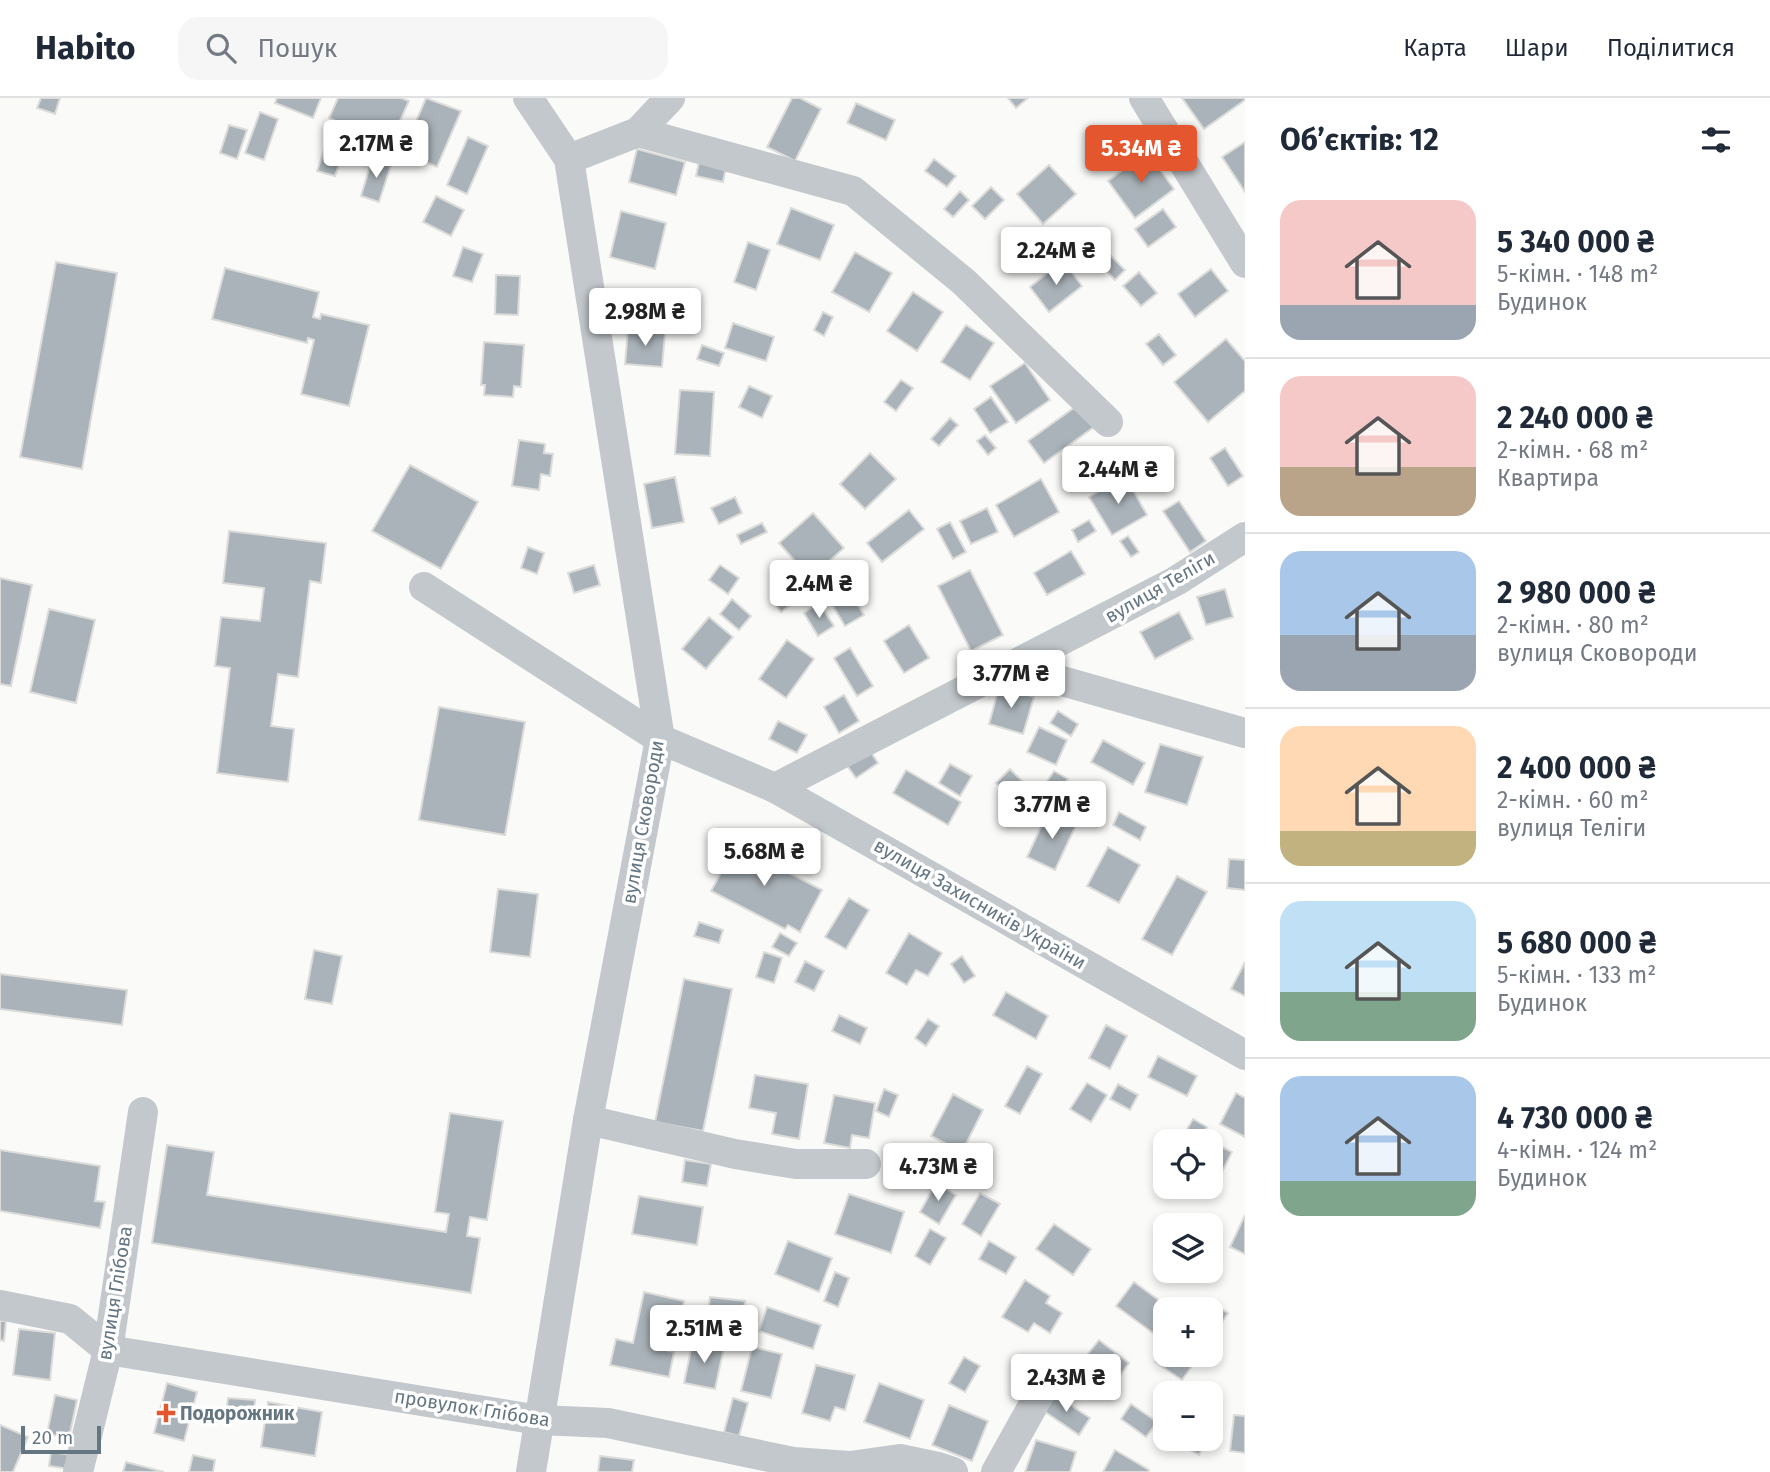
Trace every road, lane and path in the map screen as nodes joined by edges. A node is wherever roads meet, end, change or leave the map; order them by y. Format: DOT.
graph roads {
  1 [pos="528,98"];
  2 [pos="670,98"];
  3 [pos="1144,98"];
  4 [pos="638,132"];
  5 [pos="569,159"];
  6 [pos="1245,263"];
  7 [pos="1108,422"];
  8 [pos="1245,537"];
  9 [pos="424,587"];
  10 [pos="1013,667"];
  11 [pos="1245,733"];
  12 [pos="660,739"];
  13 [pos="775,788"];
  14 [pos="1245,1055"];
  15 [pos="143,1112"];
  16 [pos="588,1120"];
  17 [pos="866,1164"];
  18 [pos="0,1305"];
  19 [pos="108,1350"];
  20 [pos="1049,1377"];
  21 [pos="540,1420"];
  22 [pos="78,1472"];
  23 [pos="531,1472"];
  24 [pos="953,1472"];
  25 [pos="996,1472"];
  1 -- 5 [label="street, вулиця Сковороди"];
  2 -- 4 [label="street"];
  3 -- 6 [label="street"];
  4 -- 5 [label="street"];
  4 -- 7 [label="street"];
  5 -- 12 [label="street, вулиця Сковороди"];
  8 -- 10 [label="street, вулиця Теліги"];
  9 -- 12 [label="street, вулиця Захисників України"];
  10 -- 11 [label="street"];
  10 -- 13 [label="street, вулиця Теліги"];
  12 -- 13 [label="street, вулиця Захисників України"];
  12 -- 16 [label="street, вулиця Сковороди"];
  13 -- 14 [label="street, вулиця Захисників України"];
  15 -- 19 [label="street, вулиця Глібова"];
  16 -- 17 [label="street"];
  16 -- 21 [label="street, вулиця Сковороди"];
  18 -- 19 [label="street"];
  19 -- 21 [label="street, провулок Глібова"];
  19 -- 22 [label="street, вулиця Глібова"];
  20 -- 25 [label="street"];
  21 -- 23 [label="street, вулиця Сковороди"];
  21 -- 24 [label="street, провулок Глібова"];
}
